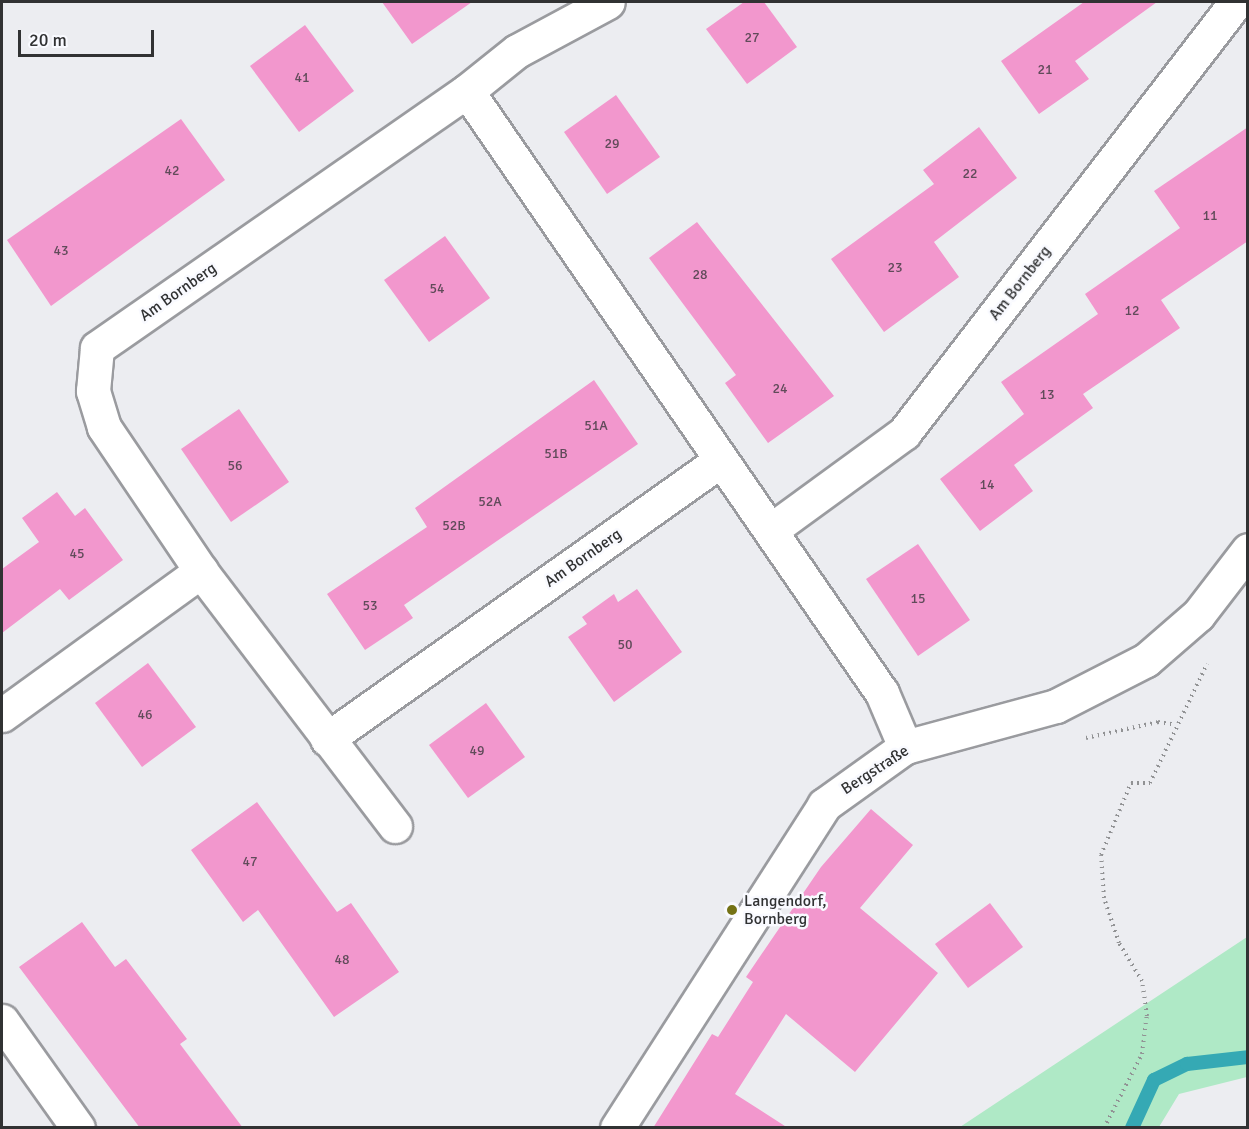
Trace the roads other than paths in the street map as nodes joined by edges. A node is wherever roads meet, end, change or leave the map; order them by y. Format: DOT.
graph roads {
  1 [pos="609,2"];
  2 [pos="1236,2"];
  3 [pos="467,91"];
  4 [pos="721,460"];
  5 [pos="771,530"];
  6 [pos="1248,550"];
  7 [pos="201,571"];
  8 [pos="2,715"];
  9 [pos="327,740"];
  10 [pos="906,747"];
  11 [pos="394,826"];
  12 [pos="2,1021"];
  13 [pos="78,1128"];
  14 [pos="617,1128"];
  1 -- 3 [label="street, Am Bornberg"];
  2 -- 5 [label="street, Am Bornberg"];
  3 -- 4 [label="street"];
  3 -- 7 [label="street, Am Bornberg"];
  4 -- 5 [label="street"];
  4 -- 9 [label="street, Am Bornberg"];
  5 -- 10 [label="street"];
  6 -- 10 [label="street, Bergstraße"];
  7 -- 8 [label="street"];
  7 -- 9 [label="street, Am Bornberg"];
  9 -- 11 [label="street, Am Bornberg"];
  10 -- 14 [label="street, Bergstraße"];
  12 -- 13 [label="street"];
}
